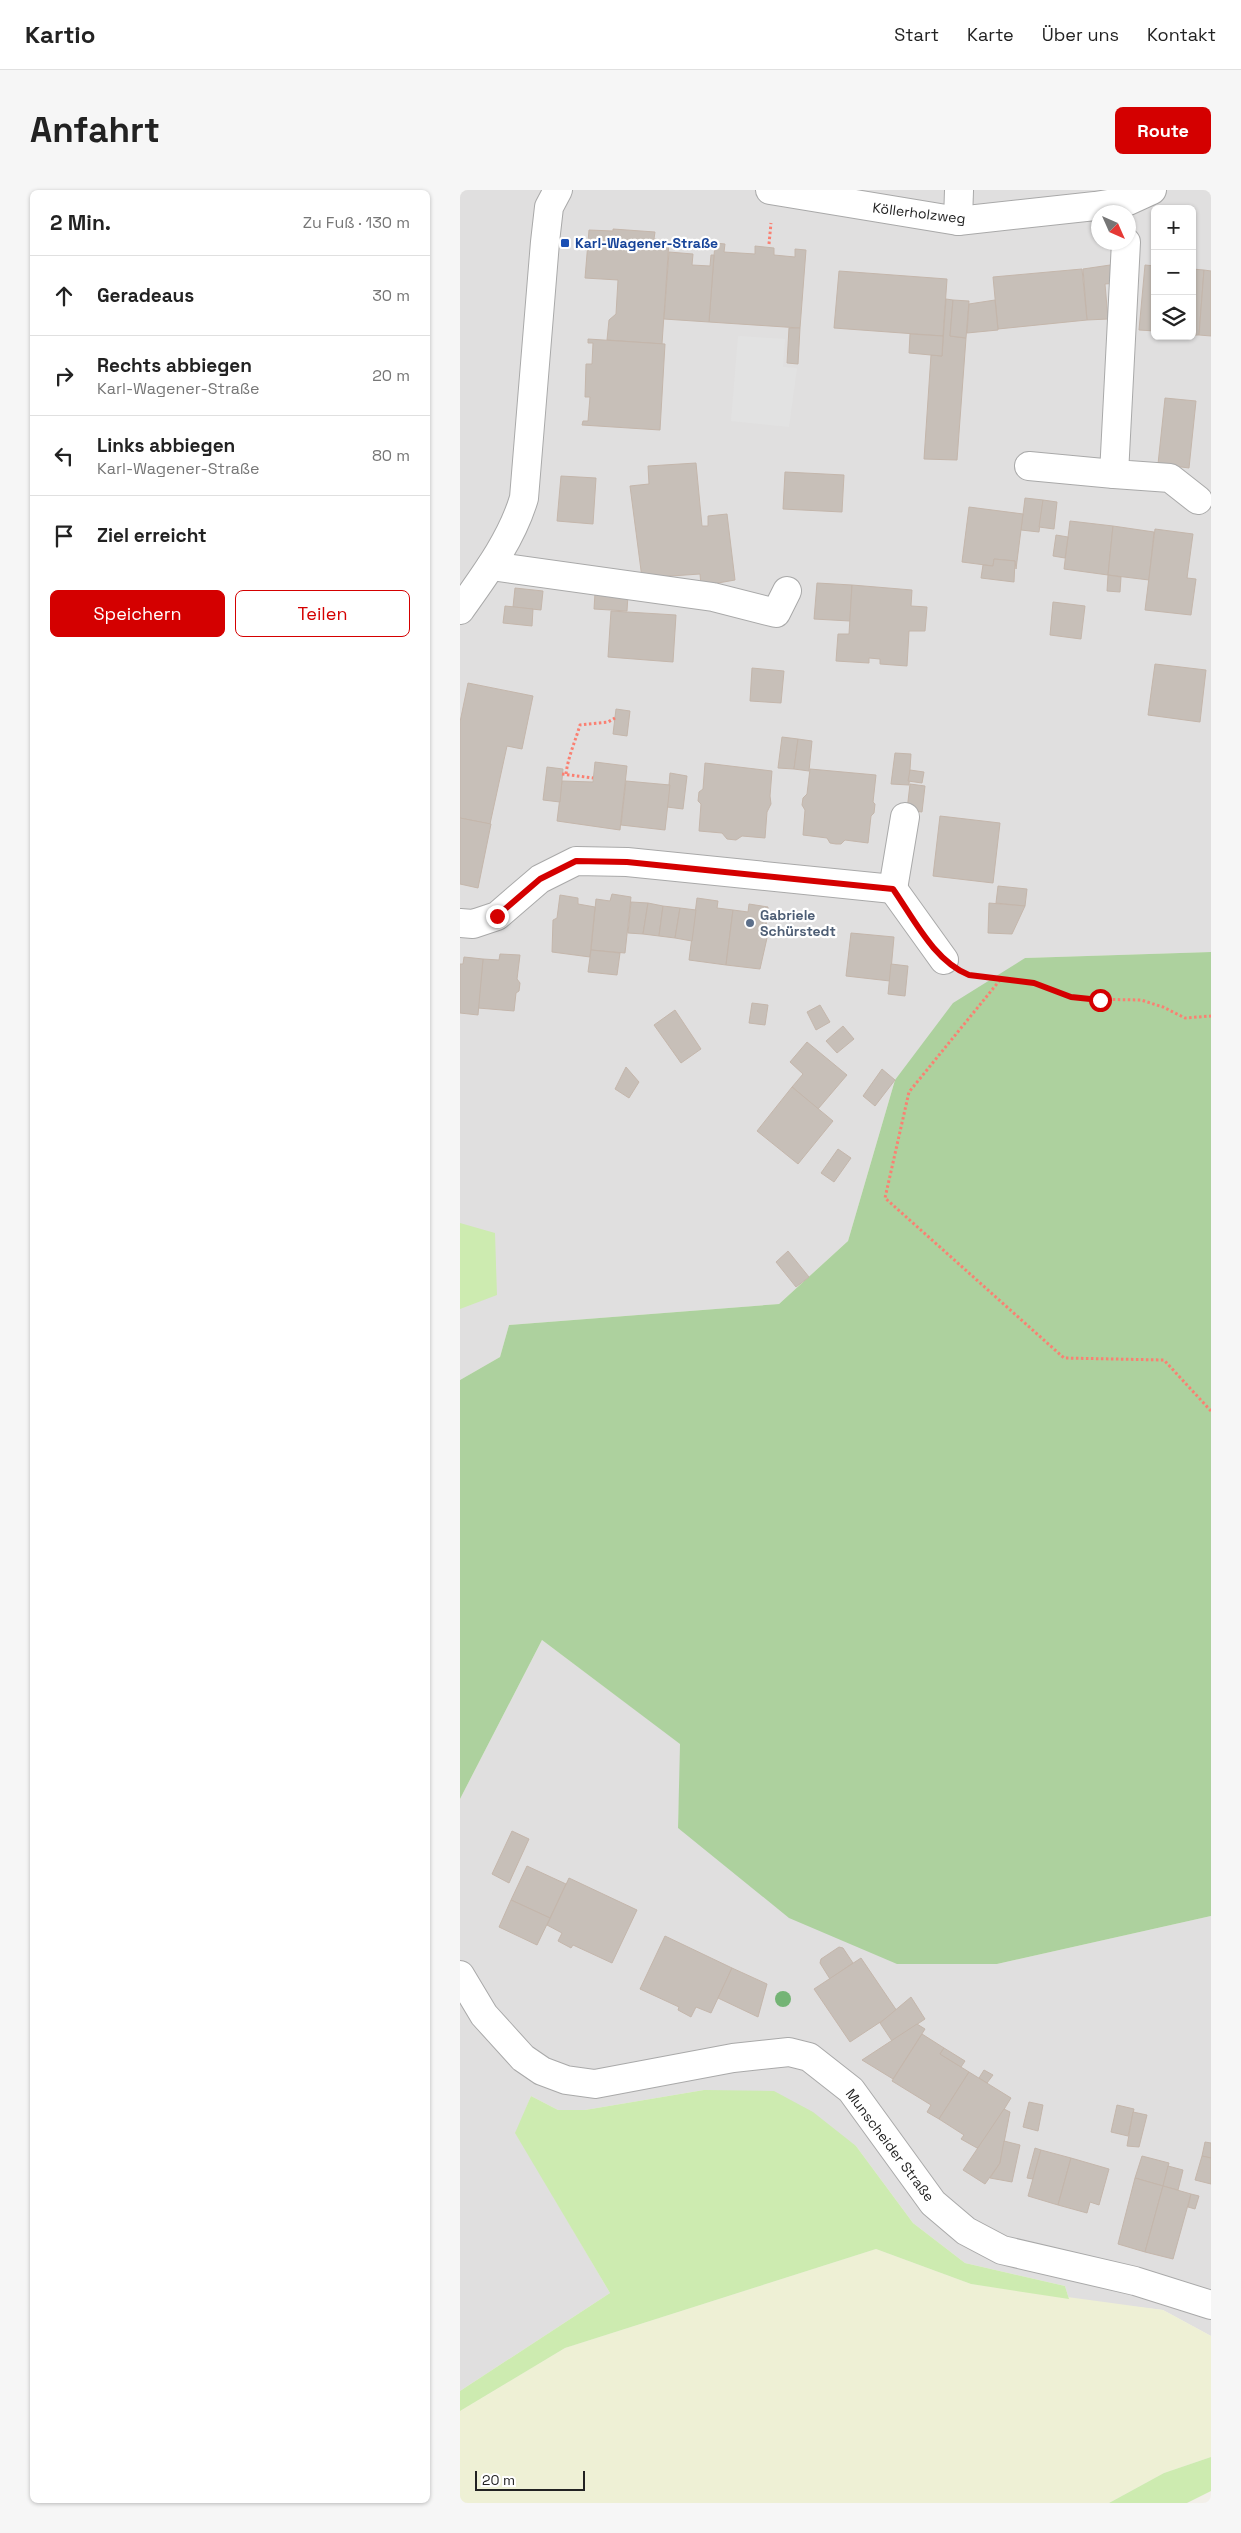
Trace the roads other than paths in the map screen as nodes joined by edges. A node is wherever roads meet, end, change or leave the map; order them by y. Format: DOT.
graph roads {
  1 [pos="558,190"];
  2 [pos="770,190"];
  3 [pos="959,190"];
  4 [pos="1136,201"];
  5 [pos="958,221"];
  6 [pos="1126,250"];
  7 [pos="1029,466"];
  8 [pos="1114,474"];
  9 [pos="1198,500"];
  10 [pos="491,566"];
  11 [pos="787,591"];
  12 [pos="460,610"];
  13 [pos="905,818"];
  14 [pos="893,889"];
  15 [pos="460,923"];
  16 [pos="944,960"];
  17 [pos="460,1975"];
  18 [pos="1211,2305"];
  1 -- 10 [label="street"];
  2 -- 5 [label="street, Köllerholzweg"];
  3 -- 5 [label="street"];
  4 -- 5 [label="street, Köllerholzweg"];
  6 -- 8 [label="street"];
  7 -- 8 [label="street"];
  8 -- 9 [label="street"];
  10 -- 11 [label="street"];
  10 -- 12 [label="street"];
  13 -- 14 [label="street"];
  14 -- 15 [label="street"];
  14 -- 16 [label="street"];
  17 -- 18 [label="street, Munscheider Straße"];
}
